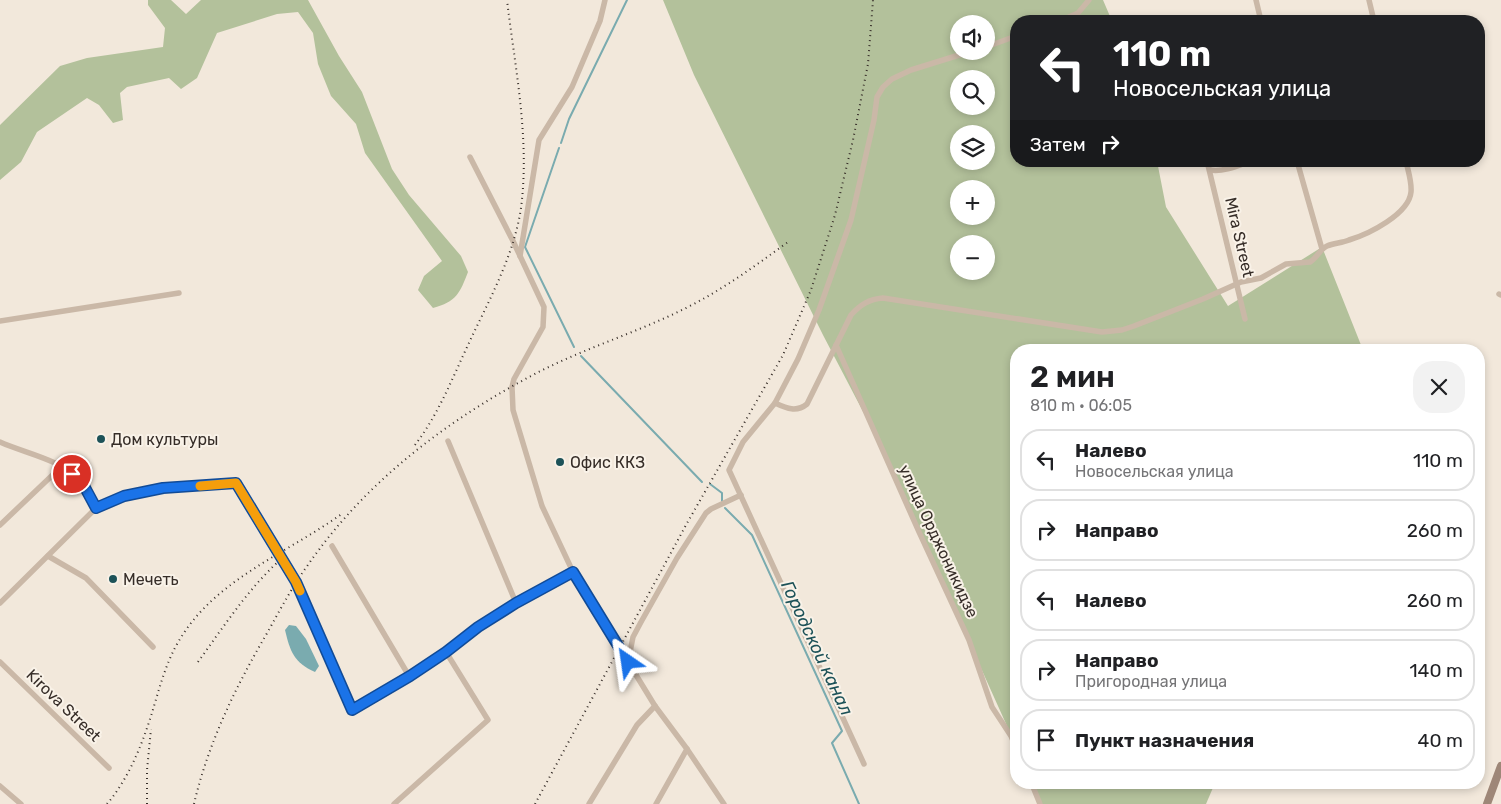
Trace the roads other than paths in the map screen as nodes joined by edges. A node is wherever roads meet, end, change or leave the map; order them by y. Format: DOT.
graph roads {
  1 [pos="605,0"];
  2 [pos="1089,0"];
  3 [pos="1256,0"];
  4 [pos="1369,0"];
  5 [pos="1074,15"];
  6 [pos="1260,15"];
  7 [pos="1373,15"];
  8 [pos="1010,38"];
  9 [pos="995,44"];
  10 [pos="950,58"];
  11 [pos="470,158"];
  12 [pos="1209,167"];
  13 [pos="1236,167"];
  14 [pos="1299,167"];
  15 [pos="1407,167"];
  16 [pos="1210,170"];
  17 [pos="1322,249"];
  18 [pos="520,256"];
  19 [pos="1236,284"];
  20 [pos="178,292"];
  21 [pos="1245,319"];
  22 [pos="0,320"];
  23 [pos="836,345"];
  24 [pos="775,403"];
  25 [pos="448,441"];
  26 [pos="0,442"];
  27 [pos="62,466"];
  28 [pos="741,495"];
  29 [pos="96,508"];
  30 [pos="0,525"];
  31 [pos="332,546"];
  32 [pos="48,556"];
  33 [pos="573,572"];
  34 [pos="0,603"];
  35 [pos="516,603"];
  36 [pos="153,647"];
  37 [pos="446,652"];
  38 [pos="0,662"];
  39 [pos="628,662"];
  40 [pos="410,676"];
  41 [pos="655,706"];
  42 [pos="1010,735"];
  43 [pos="687,749"];
  44 [pos="864,764"];
  45 [pos="1501,766"];
  46 [pos="109,768"];
  47 [pos="0,786"];
  48 [pos="1034,789"];
  49 [pos="722,803"];
  50 [pos="20,804"];
  51 [pos="394,804"];
  52 [pos="589,804"];
  53 [pos="656,804"];
  54 [pos="1040,804"];
  55 [pos="1487,804"];
  1 -- 18 [label="street"];
  2 -- 5 [label="street"];
  3 -- 6 [label="street"];
  4 -- 7 [label="street"];
  8 -- 9 [label="street"];
  10 -- 24 [label="street"];
  11 -- 18 [label="street"];
  12 -- 16 [label="street, Mira Street"];
  13 -- 16 [label="street"];
  14 -- 17 [label="street"];
  15 -- 17 [label="street"];
  16 -- 19 [label="street, Mira Street"];
  17 -- 19 [label="street"];
  18 -- 33 [label="street"];
  19 -- 21 [label="street, Mira Street"];
  19 -- 23 [label="street"];
  20 -- 22 [label="street"];
  23 -- 24 [label="street"];
  23 -- 42 [label="street, улица Орджоникидзе"];
  24 -- 28 [label="street"];
  25 -- 35 [label="street"];
  26 -- 27 [label="street"];
  27 -- 29 [label="street"];
  27 -- 30 [label="street"];
  28 -- 39 [label="street"];
  28 -- 44 [label="street"];
  29 -- 32 [label="street"];
  29 -- 40 [label="street"];
  31 -- 40 [label="street"];
  32 -- 34 [label="street"];
  32 -- 36 [label="street"];
  33 -- 35 [label="street"];
  33 -- 39 [label="street"];
  35 -- 37 [label="street"];
  37 -- 40 [label="street"];
  37 -- 51 [label="street"];
  38 -- 46 [label="street, Kirova Street"];
  39 -- 41 [label="street"];
  41 -- 43 [label="street"];
  41 -- 52 [label="street"];
  43 -- 49 [label="street"];
  43 -- 53 [label="street"];
  45 -- 55 [label="street"];
  47 -- 50 [label="street"];
  48 -- 54 [label="street"];
}
